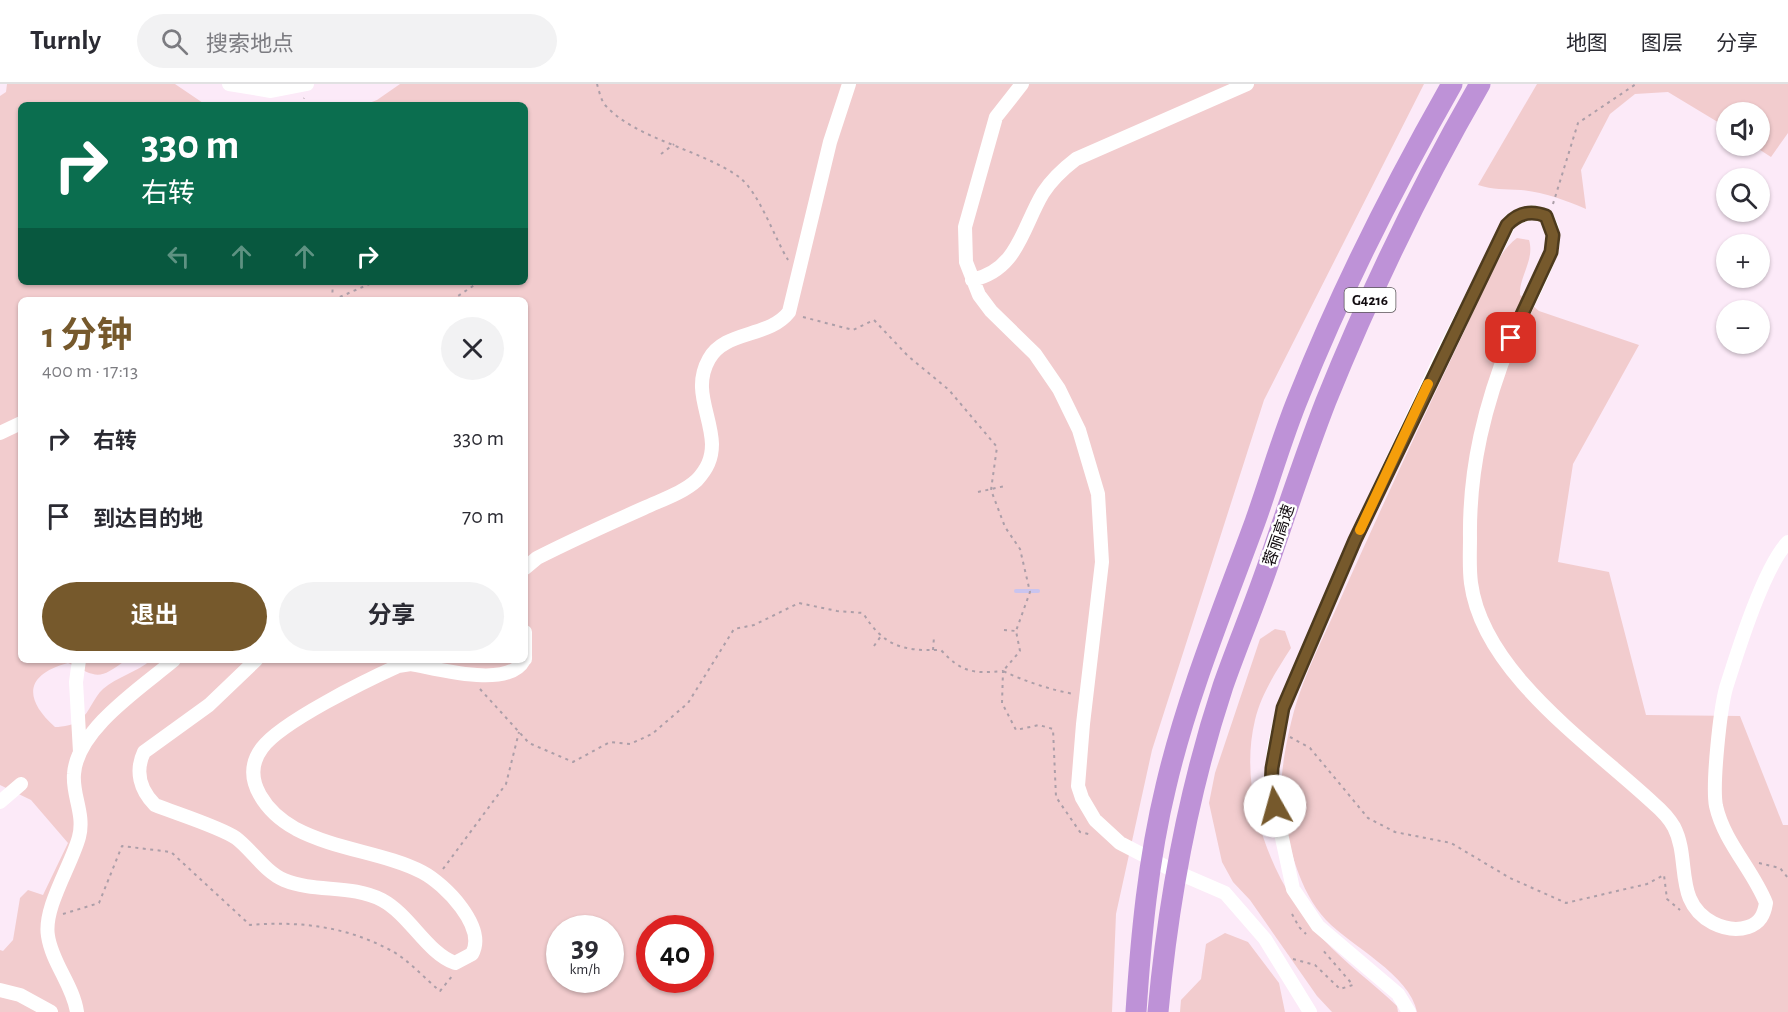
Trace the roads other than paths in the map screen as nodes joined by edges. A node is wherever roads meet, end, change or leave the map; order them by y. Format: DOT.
graph roads {
  1 [pos="229,84"];
  2 [pos="307,84"];
  3 [pos="849,84"];
  4 [pos="1022,84"];
  5 [pos="1247,84"];
  6 [pos="1452,84"];
  7 [pos="1480,84"];
  8 [pos="972,280"];
  9 [pos="18,424"];
  10 [pos="0,433"];
  11 [pos="1788,542"];
  12 [pos="528,566"];
  13 [pos="79,663"];
  14 [pos="170,663"];
  15 [pos="253,663"];
  16 [pos="522,663"];
  17 [pos="80,754"];
  18 [pos="21,784"];
  19 [pos="0,802"];
  20 [pos="0,990"];
  21 [pos="51,1012"];
  22 [pos="77,1012"];
  23 [pos="1136,1012"];
  24 [pos="1158,1012"];
  25 [pos="1310,1012"];
  26 [pos="1409,1012"];
  1 -- 2 [label="street"];
  3 -- 12 [label="street"];
  4 -- 8 [label="street"];
  5 -- 8 [label="street"];
  6 -- 23 [label="highway, 蓉丽高速 / G4216"];
  7 -- 24 [label="highway, 蓉丽高速 / G4216"];
  8 -- 25 [label="street"];
  9 -- 10 [label="street"];
  11 -- 26 [label="street"];
  13 -- 17 [label="street"];
  14 -- 17 [label="street"];
  15 -- 16 [label="street"];
  17 -- 22 [label="street"];
  18 -- 19 [label="street"];
  20 -- 21 [label="street"];
}
